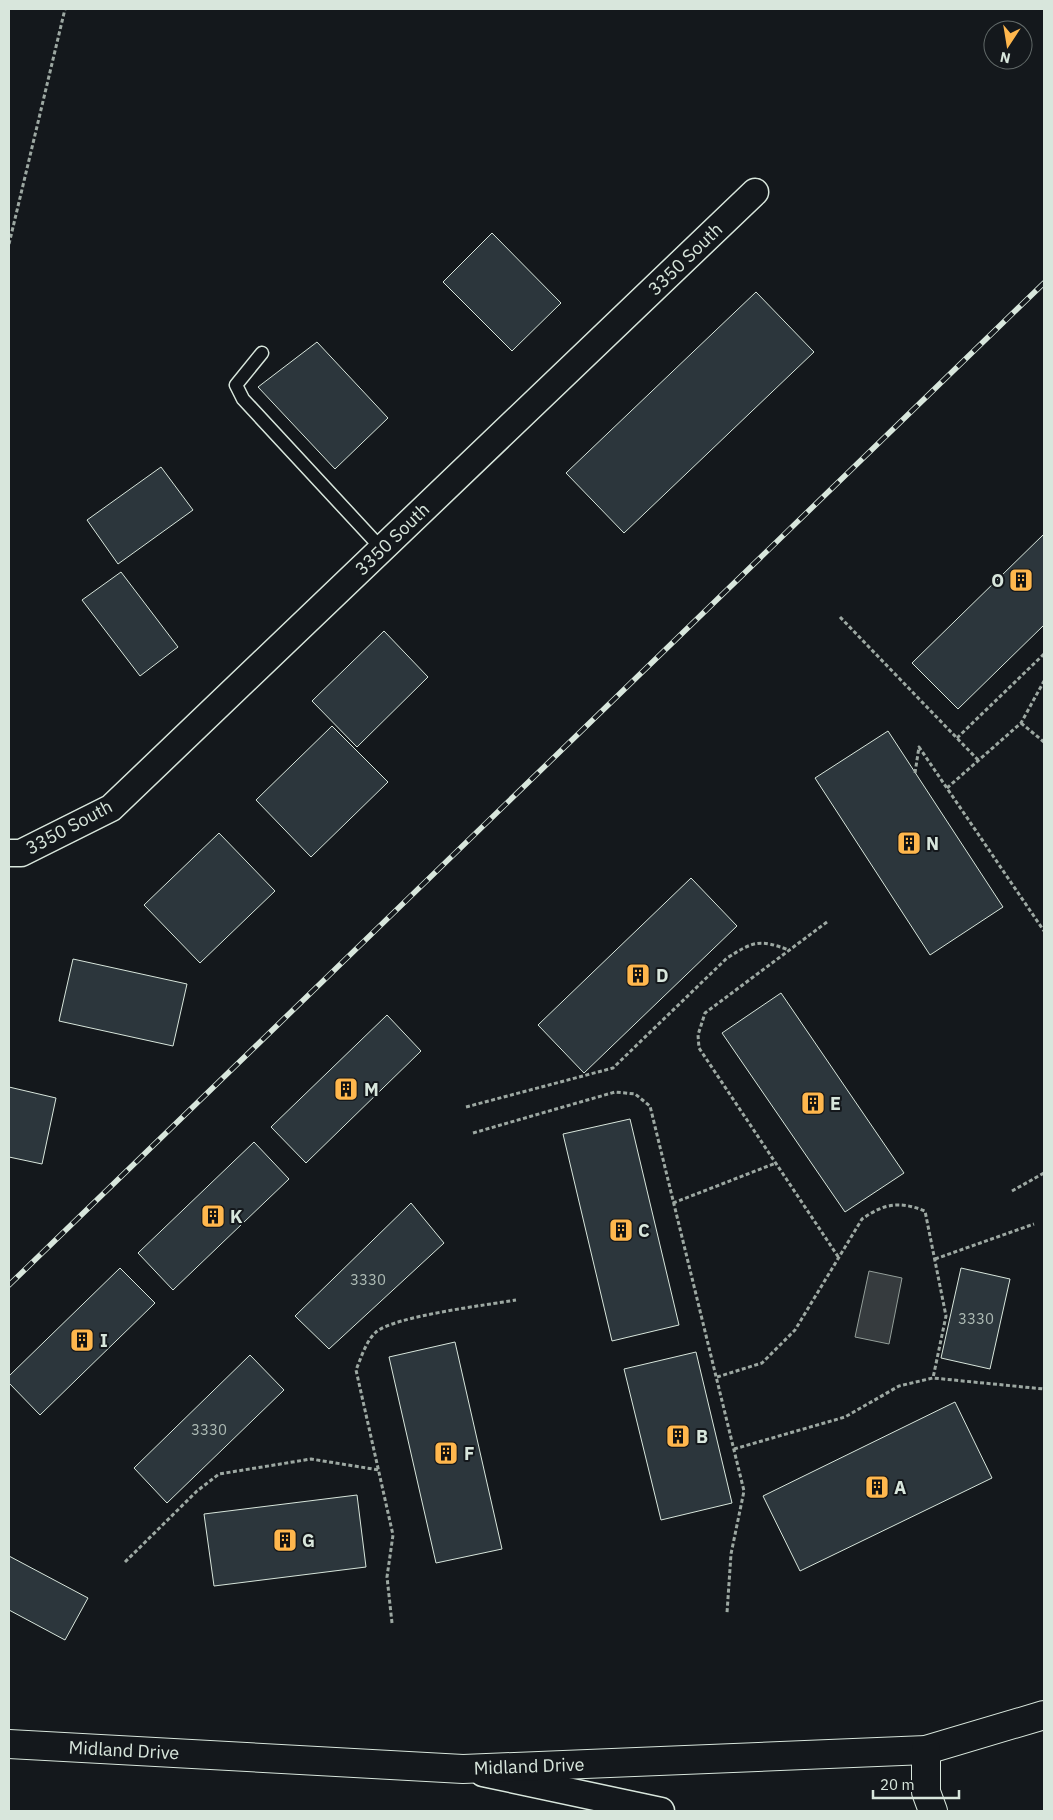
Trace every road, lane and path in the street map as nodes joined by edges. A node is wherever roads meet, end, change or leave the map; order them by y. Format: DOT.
graph roads {
  1 [pos="65,9"];
  2 [pos="755,192"];
  3 [pos="9,244"];
  4 [pos="262,353"];
  5 [pos="382,549"];
  6 [pos="840,617"];
  7 [pos="1044,654"];
  8 [pos="1044,681"];
  9 [pos="1021,723"];
  10 [pos="957,738"];
  11 [pos="1044,742"];
  12 [pos="980,762"];
  13 [pos="915,772"];
  14 [pos="947,788"];
  15 [pos="9,853"];
  16 [pos="827,922"];
  17 [pos="1044,931"];
  18 [pos="790,950"];
  19 [pos="466,1107"];
  20 [pos="473,1132"];
  21 [pos="776,1163"];
  22 [pos="1044,1173"];
  23 [pos="1012,1191"];
  24 [pos="673,1203"];
  25 [pos="1034,1224"];
  26 [pos="839,1258"];
  27 [pos="935,1258"];
  28 [pos="516,1300"];
  29 [pos="717,1377"];
  30 [pos="933,1378"];
  31 [pos="1044,1389"];
  32 [pos="734,1449"];
  33 [pos="378,1470"];
  34 [pos="125,1562"];
  35 [pos="727,1613"];
  36 [pos="392,1623"];
  37 [pos="1044,1715"];
  38 [pos="9,1744"];
  39 [pos="926,1750"];
  40 [pos="463,1769"];
  41 [pos="661,1811"];
  42 [pos="933,1811"];
  1 -- 3 [label="path"];
  2 -- 5 [label="street, 3350 South"];
  4 -- 5 [label="lane"];
  5 -- 15 [label="street, 3350 South"];
  6 -- 10 [label="path"];
  7 -- 10 [label="path"];
  8 -- 9 [label="path"];
  9 -- 11 [label="path"];
  9 -- 12 [label="path"];
  10 -- 12 [label="path"];
  12 -- 14 [label="path"];
  13 -- 14 [label="path"];
  14 -- 17 [label="path"];
  16 -- 18 [label="path"];
  18 -- 19 [label="path"];
  18 -- 21 [label="path"];
  20 -- 24 [label="path"];
  21 -- 24 [label="path"];
  21 -- 26 [label="path"];
  22 -- 23 [label="path"];
  24 -- 29 [label="path"];
  25 -- 27 [label="path"];
  26 -- 27 [label="path"];
  26 -- 29 [label="path"];
  27 -- 30 [label="path"];
  28 -- 33 [label="path"];
  29 -- 32 [label="path"];
  30 -- 31 [label="path"];
  30 -- 32 [label="path"];
  32 -- 35 [label="path"];
  33 -- 34 [label="path"];
  33 -- 36 [label="path"];
  37 -- 39 [label="main road, Midland Drive"];
  38 -- 40 [label="main road, Midland Drive"];
  39 -- 40 [label="main road, Midland Drive"];
  39 -- 42 [label="main road"];
  40 -- 41 [label="street"];
}
